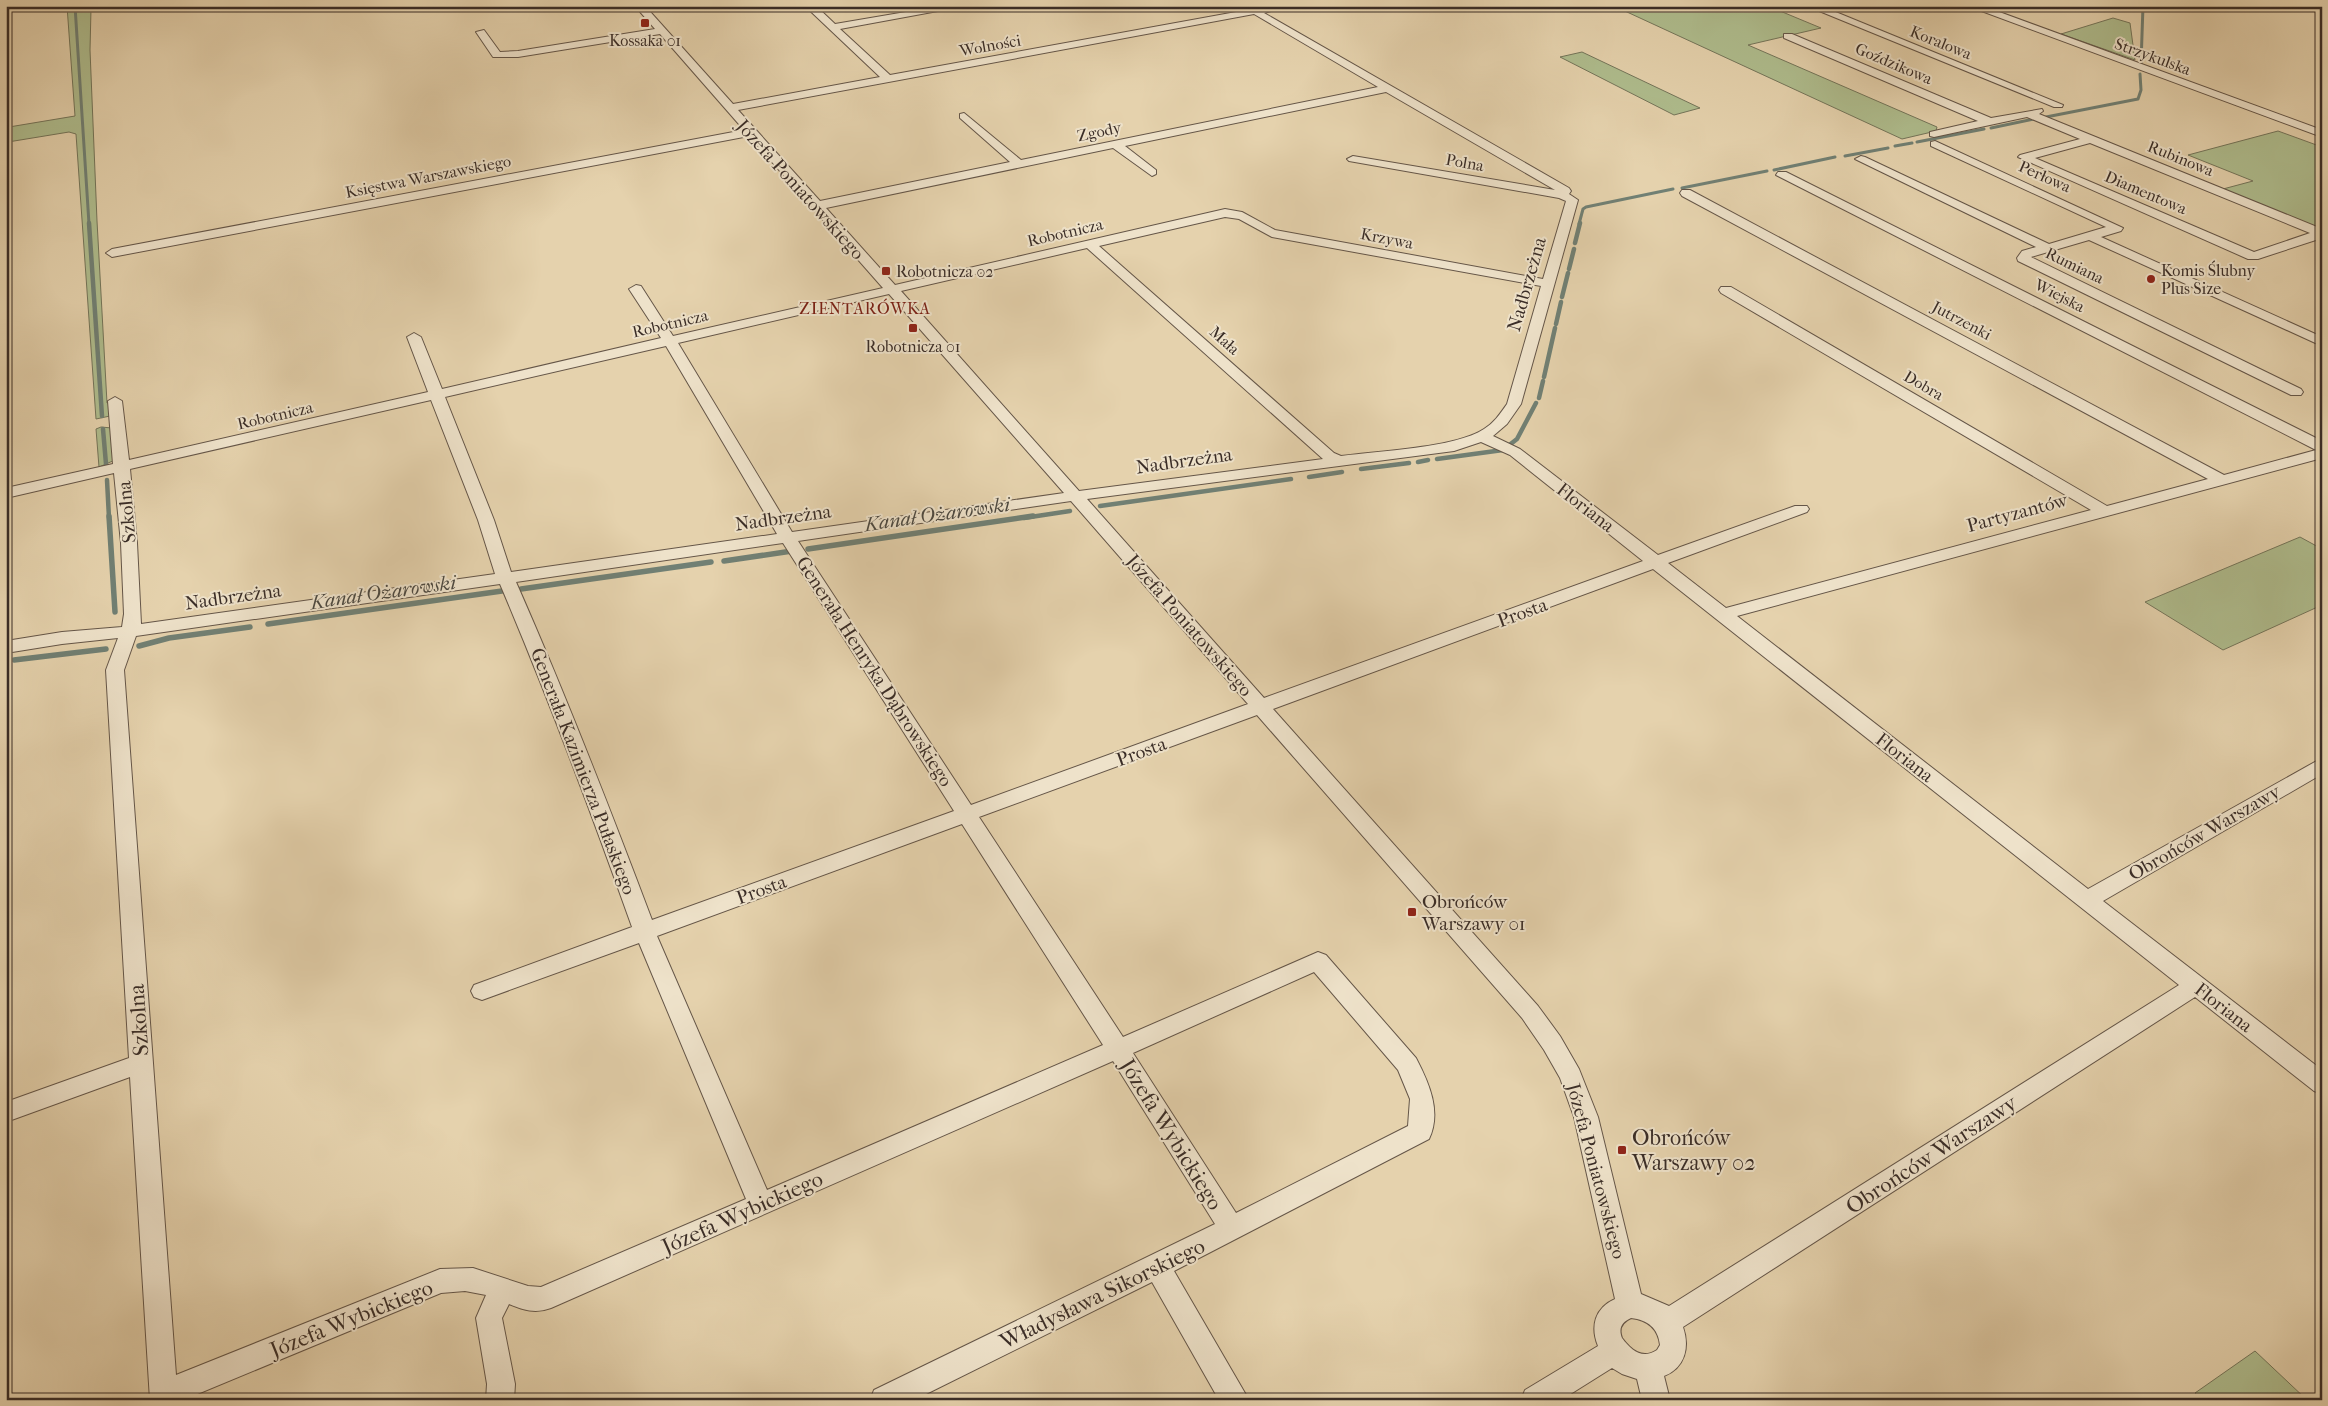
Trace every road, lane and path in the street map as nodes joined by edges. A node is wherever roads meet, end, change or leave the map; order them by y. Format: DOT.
graph roads {
  1 [pos="640,6"];
  2 [pos="810,6"];
  3 [pos="960,6"];
  4 [pos="1245,6"];
  5 [pos="1284,6"];
  6 [pos="1812,6"];
  7 [pos="1973,6"];
  8 [pos="1255,12"];
  9 [pos="834,27"];
  10 [pos="661,31"];
  11 [pos="481,32"];
  12 [pos="1788,36"];
  13 [pos="888,79"];
  14 [pos="1388,88"];
  15 [pos="729,108"];
  16 [pos="2027,113"];
  17 [pos="964,116"];
  18 [pos="1441,119"];
  19 [pos="1988,121"];
  20 [pos="750,132"];
  21 [pos="2322,134"];
  22 [pos="2091,139"];
  23 [pos="1115,144"];
  24 [pos="1861,159"];
  25 [pos="1353,160"];
  26 [pos="1019,164"];
  27 [pos="1152,172"];
  28 [pos="1782,175"];
  29 [pos="1686,192"];
  30 [pos="1568,197"];
  31 [pos="816,206"];
  32 [pos="1225,213"];
  33 [pos="2322,234"];
  34 [pos="2092,236"];
  35 [pos="1090,244"];
  36 [pos="2048,248"];
  37 [pos="112,252"];
  38 [pos="1549,284"];
  39 [pos="636,289"];
  40 [pos="890,289"];
  41 [pos="1726,290"];
  42 [pos="414,337"];
  43 [pos="670,340"];
  44 [pos="2322,342"];
  45 [pos="2296,392"];
  46 [pos="438,395"];
  47 [pos="115,402"];
  48 [pos="1484,438"];
  49 [pos="2320,453"];
  50 [pos="1338,461"];
  51 [pos="123,466"];
  52 [pos="2222,480"];
  53 [pos="6,493"];
  54 [pos="1076,496"];
  55 [pos="1801,509"];
  56 [pos="2104,511"];
  57 [pos="788,537"];
  58 [pos="1657,562"];
  59 [pos="506,578"];
  60 [pos="1725,614"];
  61 [pos="128,633"];
  62 [pos="6,647"];
  63 [pos="1261,706"];
  64 [pos="2322,764"];
  65 [pos="967,814"];
  66 [pos="2087,900"];
  67 [pos="645,932"];
  68 [pos="2196,986"];
  69 [pos="482,991"];
  70 [pos="1118,1049"];
  71 [pos="140,1064"];
  72 [pos="2322,1084"];
  73 [pos="6,1112"];
  74 [pos="760,1203"];
  75 [pos="1232,1229"];
  76 [pos="1158,1266"];
  77 [pos="502,1288"];
  78 [pos="1630,1305"];
  79 [pos="1667,1322"];
  80 [pos="1614,1351"];
  81 [pos="1648,1368"];
  82 [pos="164,1397"];
  83 [pos="500,1400"];
  84 [pos="884,1400"];
  85 [pos="1235,1400"];
  86 [pos="1535,1400"];
  87 [pos="1656,1400"];
  1 -- 10 [label="street, Józefa Poniatowskiego"];
  2 -- 9 [label="street"];
  3 -- 9 [label="street"];
  4 -- 8 [label="street"];
  5 -- 8 [label="street, Wolności"];
  6 -- 16 [label="street, Koralowa"];
  7 -- 21 [label="street, Strzykulska"];
  8 -- 13 [label="street, Wolności"];
  8 -- 14 [label="street"];
  9 -- 13 [label="street"];
  10 -- 11 [label="street"];
  10 -- 15 [label="street, Józefa Poniatowskiego"];
  12 -- 19 [label="street, Goździkowa"];
  13 -- 15 [label="street, Wolności"];
  14 -- 18 [label="street"];
  14 -- 23 [label="street, Zgody"];
  15 -- 20 [label="street, Józefa Poniatowskiego"];
  16 -- 19 [label="street"];
  16 -- 22 [label="street, Rubinowa"];
  17 -- 26 [label="street"];
  18 -- 30 [label="street"];
  19 -- 34 [label="street, Perłowa"];
  20 -- 31 [label="street, Józefa Poniatowskiego"];
  20 -- 37 [label="street, Księstwa Warszawskiego"];
  22 -- 33 [label="street, Rubinowa"];
  22 -- 33 [label="street, Diamentowa"];
  23 -- 26 [label="street, Zgody"];
  23 -- 27 [label="street"];
  24 -- 36 [label="street, Rumiana"];
  25 -- 30 [label="street, Polna"];
  26 -- 31 [label="street, Zgody"];
  28 -- 49 [label="street, Wiejska"];
  29 -- 52 [label="street, Jutrzenki"];
  30 -- 38 [label="street, Nadbrzeżna"];
  31 -- 40 [label="street, Józefa Poniatowskiego"];
  32 -- 35 [label="street, Robotnicza"];
  32 -- 38 [label="street, Krzywa"];
  34 -- 36 [label="street"];
  34 -- 44 [label="street"];
  35 -- 40 [label="street, Robotnicza"];
  35 -- 50 [label="street, Mała"];
  36 -- 45 [label="street, Rumiana"];
  38 -- 48 [label="street, Nadbrzeżna"];
  39 -- 43 [label="street, Generała Henryka Dąbrowskiego"];
  40 -- 43 [label="street, Robotnicza"];
  40 -- 54 [label="street, Józefa Poniatowskiego"];
  41 -- 56 [label="street, Dobra"];
  42 -- 46 [label="street, Generała Kazimierza Pułaskiego"];
  43 -- 46 [label="street, Robotnicza"];
  43 -- 57 [label="street, Generała Henryka Dąbrowskiego"];
  46 -- 51 [label="street, Robotnicza"];
  46 -- 59 [label="street, Generała Kazimierza Pułaskiego"];
  47 -- 51 [label="street, Szkolna"];
  48 -- 50 [label="street, Nadbrzeżna"];
  48 -- 58 [label="street, Floriana"];
  49 -- 52 [label="street, Partyzantów"];
  50 -- 54 [label="street, Nadbrzeżna"];
  51 -- 53 [label="street, Robotnicza"];
  51 -- 61 [label="street, Szkolna"];
  52 -- 56 [label="street, Partyzantów"];
  54 -- 57 [label="street, Nadbrzeżna"];
  54 -- 63 [label="street, Józefa Poniatowskiego"];
  55 -- 58 [label="street, Prosta"];
  56 -- 60 [label="street, Partyzantów"];
  57 -- 59 [label="street, Nadbrzeżna"];
  57 -- 65 [label="street, Generała Henryka Dąbrowskiego"];
  58 -- 60 [label="street, Floriana"];
  58 -- 63 [label="street, Prosta"];
  59 -- 61 [label="street, Nadbrzeżna"];
  59 -- 67 [label="street, Generała Kazimierza Pułaskiego"];
  60 -- 66 [label="street, Floriana"];
  61 -- 62 [label="street, Nadbrzeżna"];
  61 -- 71 [label="street, Szkolna"];
  63 -- 65 [label="street, Prosta"];
  63 -- 78 [label="street, Józefa Poniatowskiego"];
  64 -- 66 [label="street, Obrońców Warszawy"];
  65 -- 67 [label="street, Prosta"];
  65 -- 70 [label="street, Generała Henryka Dąbrowskiego"];
  66 -- 68 [label="street, Floriana"];
  67 -- 69 [label="street, Prosta"];
  67 -- 74 [label="street, Generała Kazimierza Pułaskiego"];
  68 -- 72 [label="street, Floriana"];
  68 -- 79 [label="street, Obrońców Warszawy"];
  70 -- 74 [label="street, Józefa Wybickiego"];
  70 -- 75 [label="street, Józefa Wybickiego"];
  70 -- 75 [label="street, Władysława Sikorskiego"];
  71 -- 73 [label="street"];
  71 -- 82 [label="street, Szkolna"];
  74 -- 77 [label="street, Józefa Wybickiego"];
  75 -- 76 [label="street, Władysława Sikorskiego"];
  76 -- 84 [label="street, Władysława Sikorskiego"];
  76 -- 85 [label="street"];
  77 -- 82 [label="street, Józefa Wybickiego"];
  77 -- 83 [label="street"];
  78 -- 79 [label="street"];
  78 -- 80 [label="street"];
  79 -- 81 [label="street"];
  80 -- 81 [label="street"];
  80 -- 86 [label="street"];
  81 -- 87 [label="street"];
}
